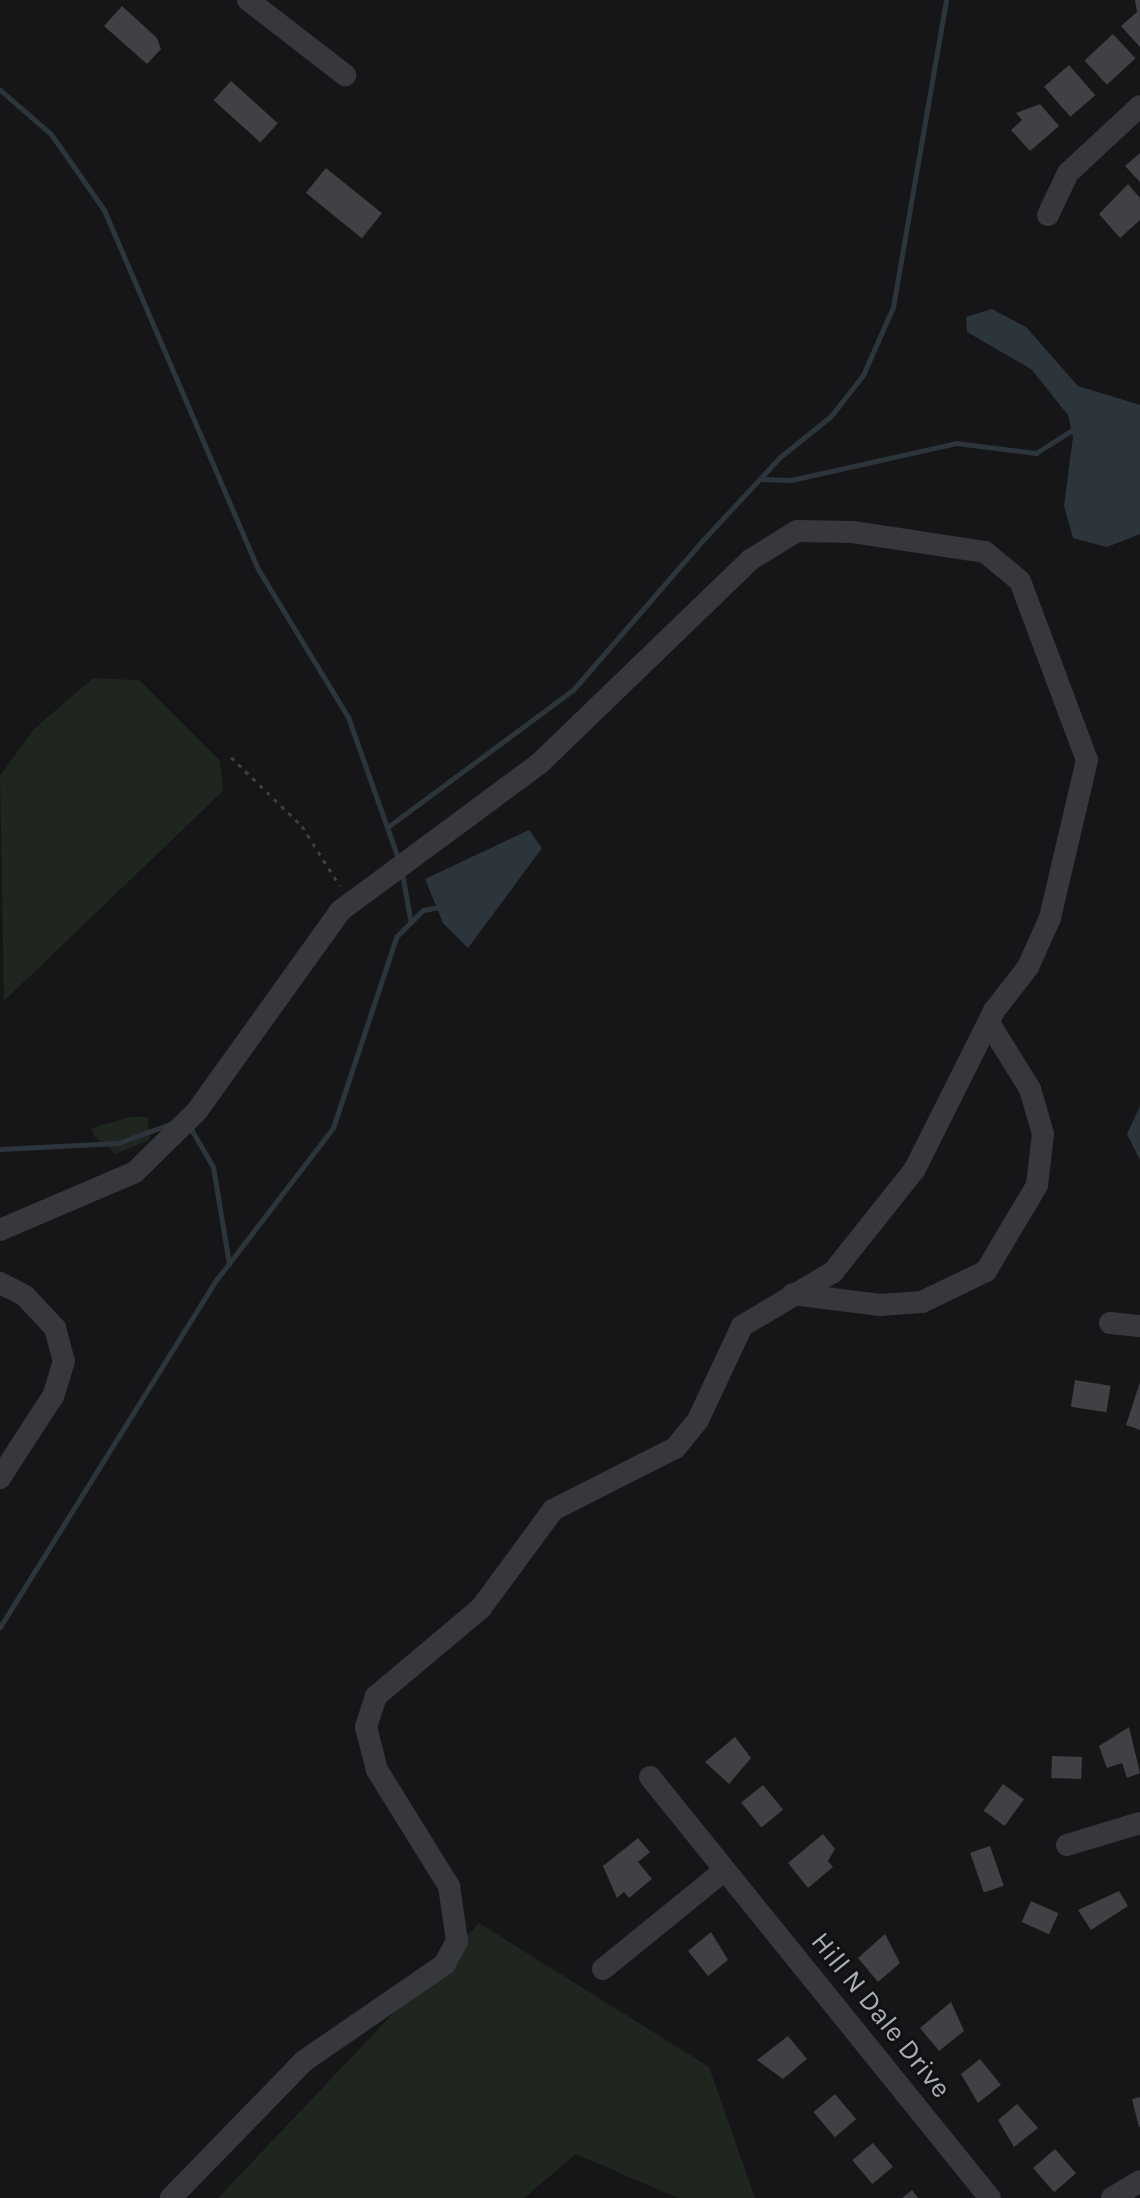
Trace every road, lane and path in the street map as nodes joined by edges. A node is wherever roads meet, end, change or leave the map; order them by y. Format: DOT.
graph roads {
  1 [pos="248,0"];
  2 [pos="345,75"];
  3 [pos="1140,106"];
  4 [pos="1048,215"];
  5 [pos="231,757"];
  6 [pos="348,904"];
  7 [pos="989,1023"];
  8 [pos="0,1230"];
  9 [pos="0,1283"];
  10 [pos="793,1294"];
  11 [pos="1110,1323"];
  12 [pos="1140,1326"];
  13 [pos="0,1478"];
  14 [pos="650,1777"];
  15 [pos="1140,1823"];
  16 [pos="1067,1845"];
  17 [pos="725,1870"];
  18 [pos="603,1969"];
  19 [pos="1140,2181"];
  20 [pos="171,2198"];
  21 [pos="990,2198"];
  22 [pos="1112,2198"];
  1 -- 2 [label="street"];
  3 -- 4 [label="street"];
  5 -- 6 [label="path"];
  6 -- 7 [label="street"];
  6 -- 8 [label="street"];
  7 -- 10 [label="street"];
  7 -- 10 [label="street"];
  9 -- 13 [label="street"];
  10 -- 20 [label="street"];
  11 -- 12 [label="street"];
  14 -- 17 [label="street, Hill N Dale Drive"];
  15 -- 16 [label="street"];
  17 -- 18 [label="street"];
  17 -- 21 [label="street, Hill N Dale Drive"];
  19 -- 22 [label="street"];
}
